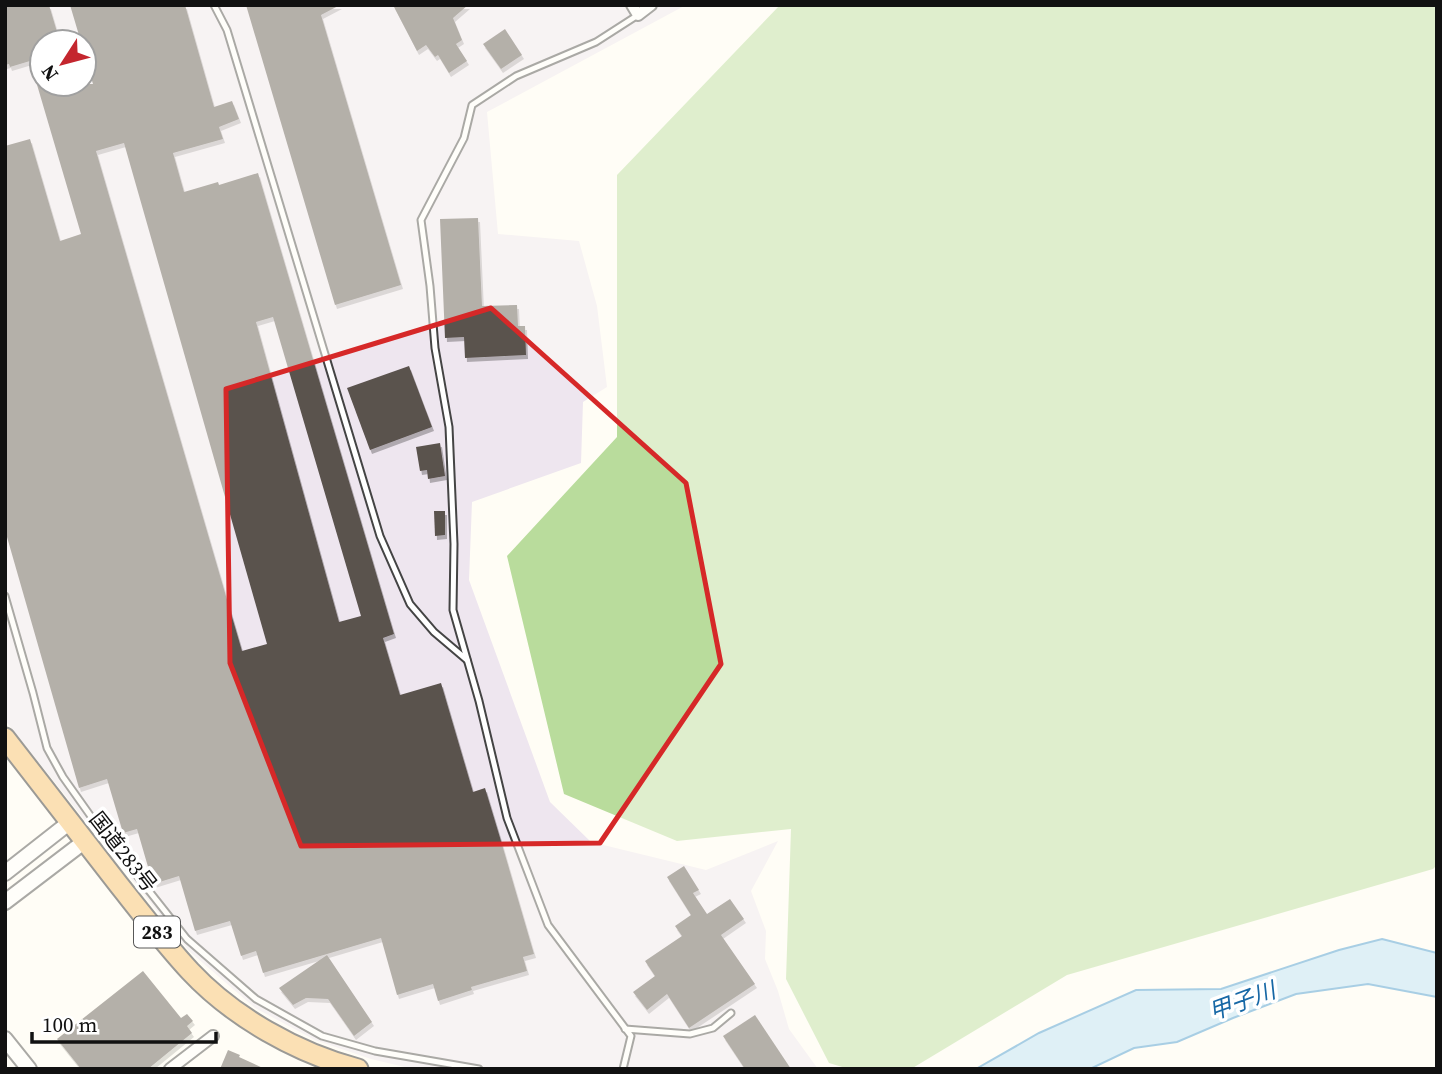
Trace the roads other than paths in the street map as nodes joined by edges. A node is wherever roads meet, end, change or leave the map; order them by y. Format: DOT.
graph roads {
  1 [pos="215,5"];
  2 [pos="651,5"];
  3 [pos="635,10"];
  4 [pos="5,596"];
  5 [pos="467,661"];
  6 [pos="5,738"];
  7 [pos="5,758"];
  8 [pos="66,826"];
  9 [pos="80,845"];
  10 [pos="5,873"];
  11 [pos="5,902"];
  12 [pos="731,1013"];
  13 [pos="625,1029"];
  14 [pos="213,1036"];
  15 [pos="5,1038"];
  16 [pos="29,1069"];
  17 [pos="170,1069"];
  18 [pos="319,1069"];
  19 [pos="358,1069"];
  20 [pos="479,1069"];
  21 [pos="623,1069"];
  1 -- 5 [label="lane"];
  2 -- 3 [label="street"];
  3 -- 5 [label="lane"];
  4 -- 20 [label="lane"];
  5 -- 13 [label="lane"];
  6 -- 8 [label="highway, 国道283号 / 283"];
  7 -- 8 [label="highway, 国道283号 / 283"];
  8 -- 9 [label="highway, 国道283号 / 283"];
  8 -- 10 [label="street"];
  9 -- 11 [label="street"];
  9 -- 18 [label="highway, 国道283号 / 283"];
  9 -- 19 [label="highway, 国道283号 / 283"];
  12 -- 13 [label="lane"];
  13 -- 21 [label="lane"];
  14 -- 17 [label="street"];
  15 -- 16 [label="street"];
}
